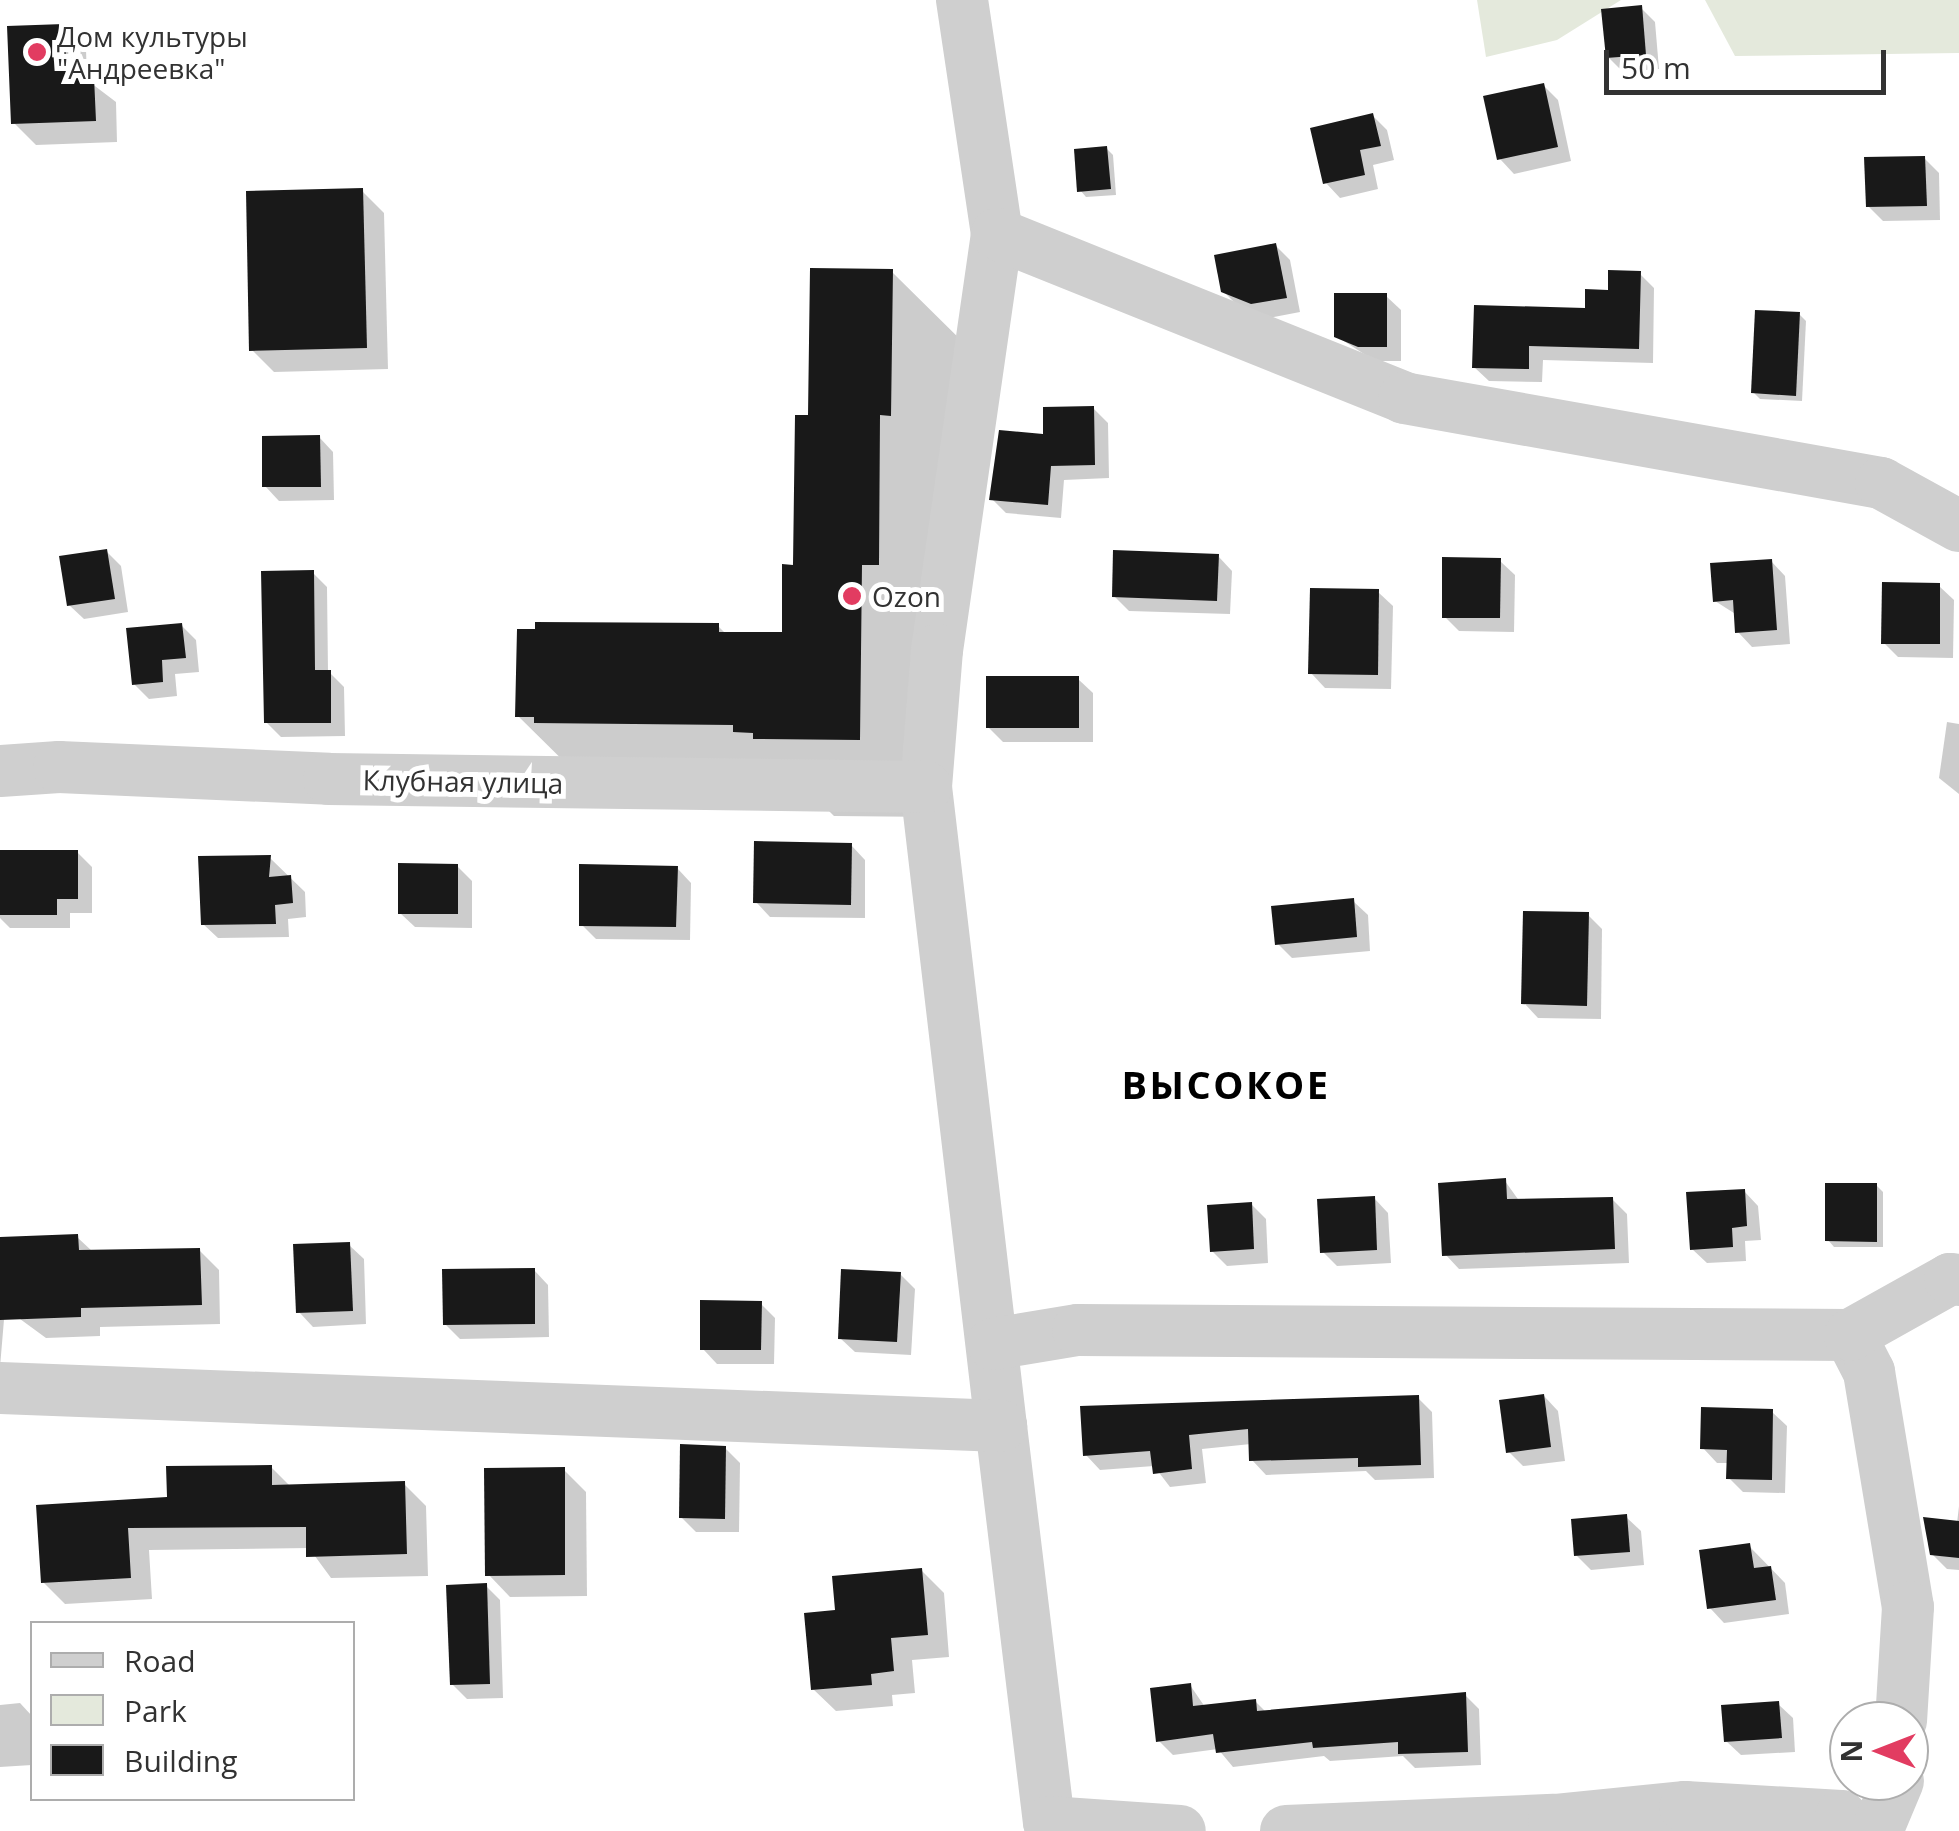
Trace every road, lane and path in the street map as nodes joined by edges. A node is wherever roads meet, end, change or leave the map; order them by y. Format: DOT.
graph roads {
  1 [pos="962,0"];
  2 [pos="997,234"];
  3 [pos="1959,526"];
  4 [pos="0,771"];
  5 [pos="926,787"];
  6 [pos="1959,1280"];
  7 [pos="1850,1335"];
  8 [pos="993,1344"];
  9 [pos="0,1388"];
  10 [pos="1001,1426"];
  11 [pos="1903,1701"];
  12 [pos="1890,1801"];
  13 [pos="1049,1827"];
  14 [pos="1180,1831"];
  15 [pos="1286,1831"];
  16 [pos="1854,1831"];
  17 [pos="1877,1831"];
  1 -- 2 [label="street"];
  2 -- 3 [label="street"];
  2 -- 5 [label="street"];
  4 -- 5 [label="street, Клубная улица"];
  5 -- 8 [label="street"];
  6 -- 7 [label="street"];
  7 -- 8 [label="street"];
  7 -- 11 [label="street"];
  8 -- 10 [label="street"];
  9 -- 10 [label="street"];
  10 -- 13 [label="street"];
  12 -- 17 [label="street"];
  13 -- 14 [label="street"];
  15 -- 16 [label="street"];
}
